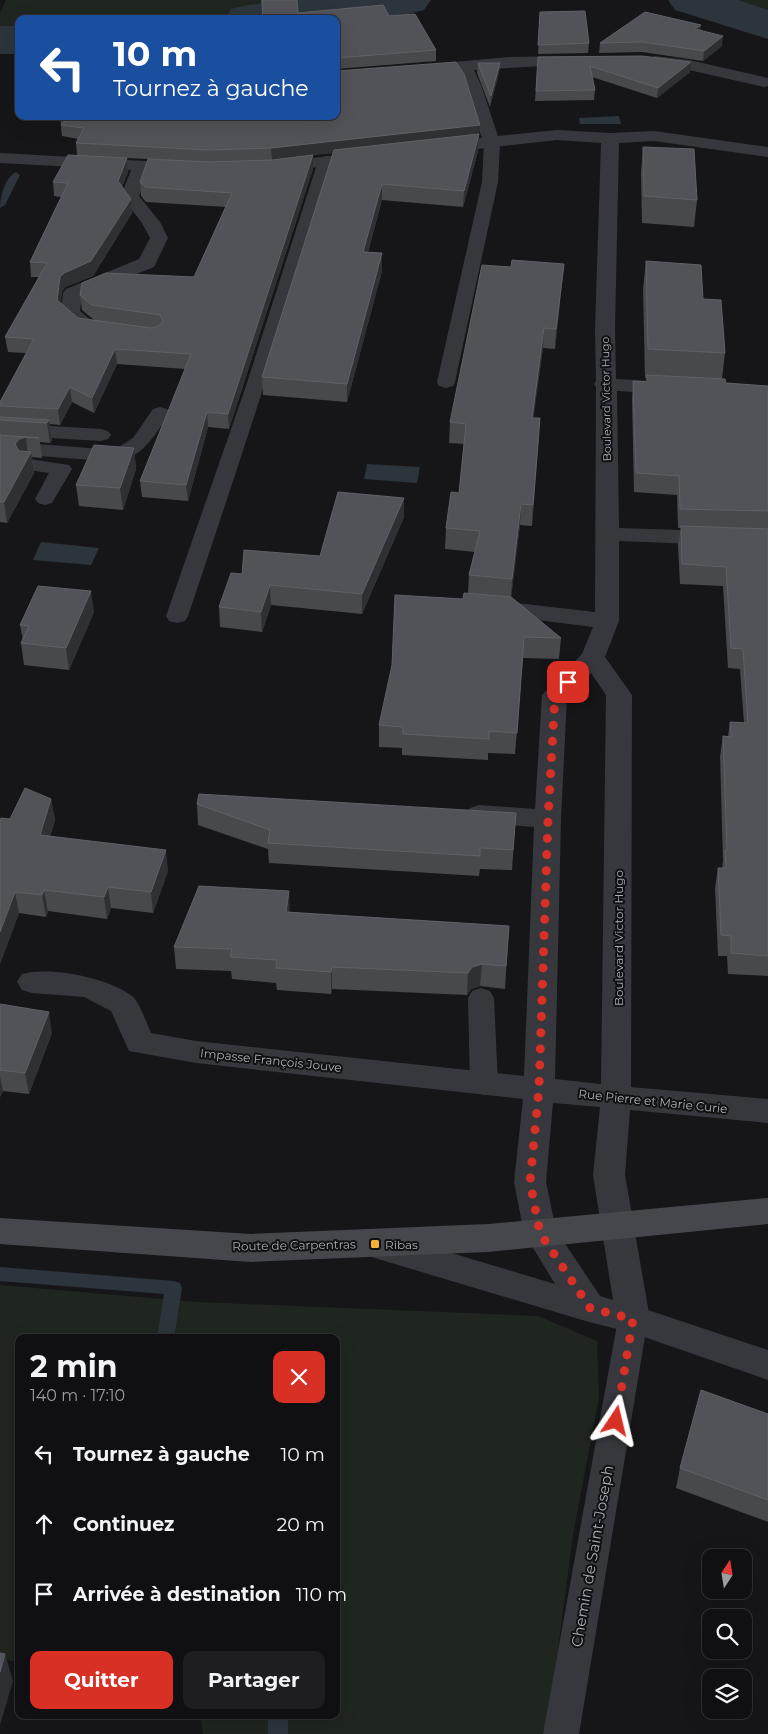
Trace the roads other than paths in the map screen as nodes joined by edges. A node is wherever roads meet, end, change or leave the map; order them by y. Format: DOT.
graph roads {
  1 [pos="642,59"];
  2 [pos="585,60"];
  3 [pos="464,66"];
  4 [pos="404,71"];
  5 [pos="764,82"];
  6 [pos="610,138"];
  7 [pos="492,142"];
  8 [pos="424,150"];
  9 [pos="768,152"];
  10 [pos="385,155"];
  11 [pos="0,158"];
  12 [pos="326,161"];
  13 [pos="141,166"];
  14 [pos="254,168"];
  15 [pos="200,169"];
  16 [pos="114,331"];
  17 [pos="446,382"];
  18 [pos="604,384"];
  19 [pos="691,388"];
  20 [pos="160,413"];
  21 [pos="0,429"];
  22 [pos="101,435"];
  23 [pos="0,447"];
  24 [pos="0,462"];
  25 [pos="45,499"];
  26 [pos="608,534"];
  27 [pos="768,540"];
  28 [pos="465,605"];
  29 [pos="177,616"];
  30 [pos="606,621"];
  31 [pos="593,657"];
  32 [pos="459,813"];
  33 [pos="548,819"];
  34 [pos="32,982"];
  35 [pos="481,998"];
  36 [pos="484,1084"];
  37 [pos="539,1088"];
  38 [pos="616,1098"];
  39 [pos="768,1111"];
  40 [pos="768,1211"];
  41 [pos="616,1226"];
  42 [pos="0,1231"];
  43 [pos="540,1233"];
  44 [pos="375,1244"];
  45 [pos="590,1308"];
  46 [pos="633,1319"];
  47 [pos="768,1365"];
  48 [pos="561,1734"];
  1 -- 5 [label="street"];
  2 -- 3 [label="street"];
  3 -- 4 [label="street"];
  3 -- 7 [label="street"];
  6 -- 7 [label="street"];
  6 -- 9 [label="street"];
  6 -- 18 [label="street, Boulevard Victor Hugo"];
  7 -- 8 [label="street"];
  7 -- 17 [label="lane"];
  10 -- 12 [label="street"];
  11 -- 13 [label="street"];
  12 -- 14 [label="street"];
  12 -- 29 [label="lane"];
  13 -- 15 [label="street"];
  13 -- 16 [label="street"];
  18 -- 19 [label="street"];
  18 -- 26 [label="street, Boulevard Victor Hugo"];
  20 -- 23 [label="lane"];
  21 -- 22 [label="lane"];
  24 -- 25 [label="lane"];
  26 -- 27 [label="street"];
  26 -- 30 [label="street, Boulevard Victor Hugo"];
  28 -- 30 [label="street"];
  30 -- 31 [label="street, Boulevard Victor Hugo"];
  31 -- 33 [label="street, Boulevard Victor Hugo"];
  31 -- 38 [label="street, Boulevard Victor Hugo"];
  32 -- 33 [label="street"];
  33 -- 37 [label="street, Boulevard Victor Hugo"];
  34 -- 36 [label="street, Impasse François Jouve"];
  35 -- 36 [label="lane"];
  36 -- 37 [label="street, Impasse François Jouve"];
  37 -- 38 [label="street, Rue Pierre et Marie Curie"];
  37 -- 43 [label="street, Boulevard Victor Hugo"];
  38 -- 39 [label="street, Rue Pierre et Marie Curie"];
  38 -- 41 [label="street, Boulevard Victor Hugo"];
  40 -- 41 [label="main road, Route de Carpentras"];
  41 -- 43 [label="main road, Route de Carpentras"];
  41 -- 46 [label="street, Boulevard Victor Hugo"];
  42 -- 44 [label="main road, Route de Carpentras"];
  43 -- 44 [label="main road, Route de Carpentras"];
  43 -- 45 [label="street"];
  44 -- 45 [label="street"];
  45 -- 46 [label="street"];
  46 -- 47 [label="street"];
  46 -- 48 [label="lane, Chemin de Saint-Joseph"];
}
